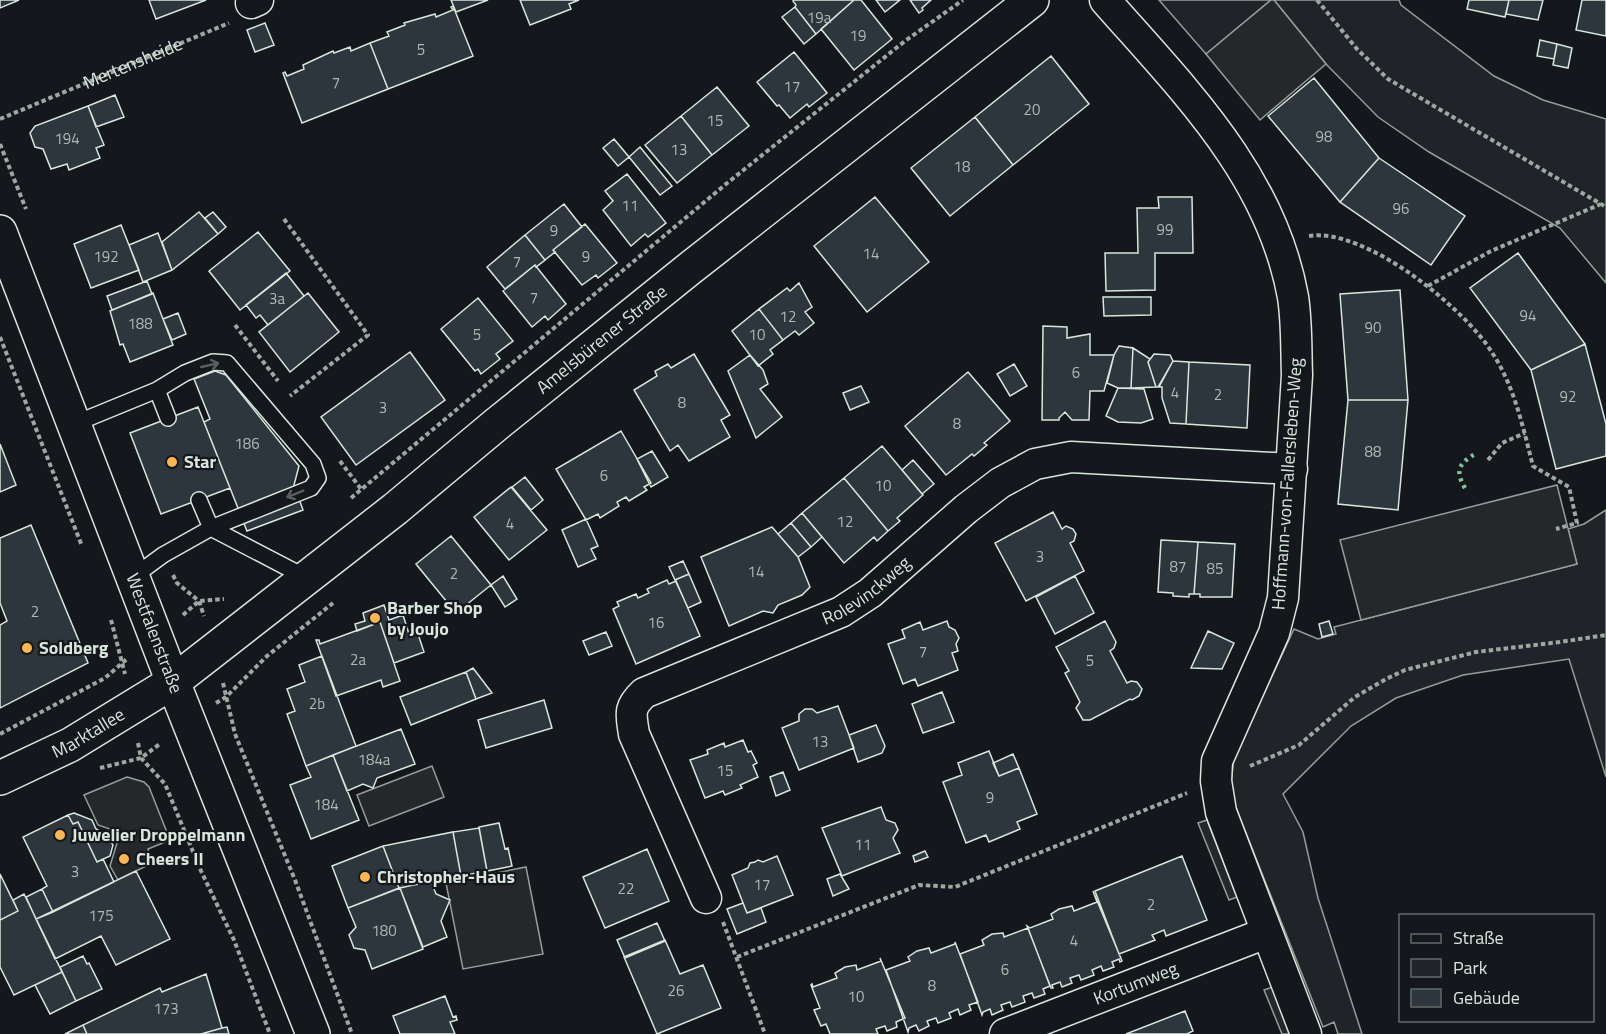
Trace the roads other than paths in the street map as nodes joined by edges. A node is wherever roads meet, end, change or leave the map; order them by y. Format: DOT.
graph roads {
  1 [pos="1032,0"];
  2 [pos="1105,0"];
  3 [pos="0,232"];
  4 [pos="158,390"];
  5 [pos="168,418"];
  6 [pos="74,424"];
  7 [pos="1292,469"];
  8 [pos="199,500"];
  9 [pos="211,528"];
  10 [pos="133,577"];
  11 [pos="307,578"];
  12 [pos="173,682"];
  13 [pos="0,778"];
  14 [pos="706,898"];
  15 [pos="1266,933"];
  16 [pos="313,1034"];
  17 [pos="1005,1034"];
  18 [pos="1306,1034"];
  1 -- 11 [label="street, Amelsbürener Straße"];
  2 -- 7 [label="street, Hoffmann-von-Fallersleben-Weg"];
  3 -- 6 [label="street, Westfalenstraße"];
  4 -- 5 [label="lane"];
  4 -- 6 [label="lane"];
  4 -- 9 [label="lane, one-way"];
  6 -- 10 [label="street, Westfalenstraße"];
  7 -- 14 [label="street, Rolevinckweg"];
  7 -- 15 [label="street, Hoffmann-von-Fallersleben-Weg"];
  8 -- 9 [label="lane"];
  9 -- 10 [label="lane"];
  9 -- 11 [label="lane"];
  10 -- 12 [label="street, Westfalenstraße"];
  11 -- 12 [label="street, Amelsbürener Straße"];
  12 -- 13 [label="street, Marktallee"];
  12 -- 16 [label="street, Westfalenstraße"];
  15 -- 17 [label="street, Kortumweg"];
  15 -- 18 [label="street, Hoffmann-von-Fallersleben-Weg"];
}
